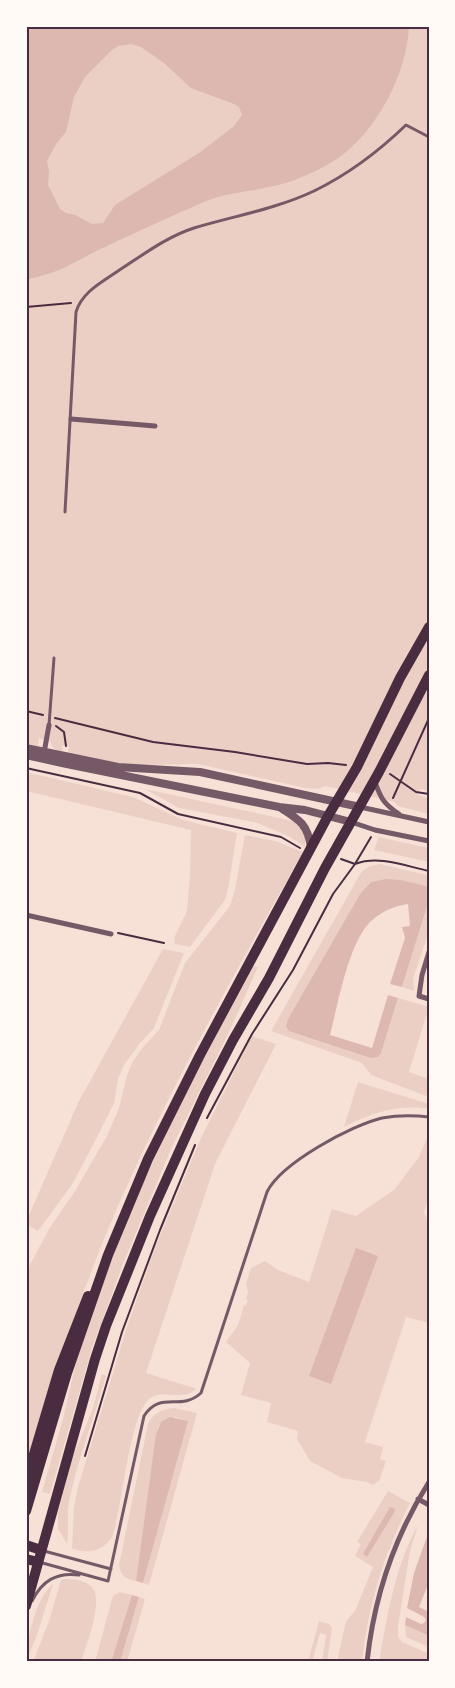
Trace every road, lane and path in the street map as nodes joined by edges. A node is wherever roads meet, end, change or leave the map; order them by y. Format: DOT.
graph roads {
  1 [pos="429,137"];
  2 [pos="78,305"];
  3 [pos="26,307"];
  4 [pos="71,419"];
  5 [pos="154,426"];
  6 [pos="65,512"];
  7 [pos="429,628"];
  8 [pos="54,658"];
  9 [pos="429,675"];
  10 [pos="26,711"];
  11 [pos="50,717"];
  12 [pos="429,718"];
  13 [pos="49,725"];
  14 [pos="26,748"];
  15 [pos="26,755"];
  16 [pos="44,755"];
  17 [pos="64,756"];
  18 [pos="357,767"];
  19 [pos="26,768"];
  20 [pos="376,776"];
  21 [pos="401,783"];
  22 [pos="429,794"];
  23 [pos="336,802"];
  24 [pos="360,807"];
  25 [pos="279,808"];
  26 [pos="328,816"];
  27 [pos="404,817"];
  28 [pos="351,822"];
  29 [pos="429,822"];
  30 [pos="281,837"];
  31 [pos="429,841"];
  32 [pos="311,848"];
  33 [pos="429,871"];
  34 [pos="26,916"];
  35 [pos="111,934"];
  36 [pos="164,944"];
  37 [pos="429,952"];
  38 [pos="429,999"];
  39 [pos="429,1117"];
  40 [pos="207,1118"];
  41 [pos="196,1143"];
  42 [pos="108,1255"];
  43 [pos="85,1456"];
  44 [pos="26,1481"];
  45 [pos="429,1482"];
  46 [pos="418,1500"];
  47 [pos="429,1505"];
  48 [pos="26,1511"];
  49 [pos="26,1546"];
  50 [pos="41,1550"];
  51 [pos="26,1559"];
  52 [pos="38,1562"];
  53 [pos="111,1569"];
  54 [pos="92,1577"];
  55 [pos="26,1606"];
  56 [pos="26,1611"];
  57 [pos="367,1662"];
  1 -- 2 [label="lane"];
  2 -- 3 [label="path"];
  2 -- 4 [label="lane"];
  4 -- 5 [label="street"];
  4 -- 6 [label="lane"];
  7 -- 18 [label="main road"];
  8 -- 11 [label="lane"];
  9 -- 20 [label="main road"];
  10 -- 11 [label="path"];
  11 -- 13 [label="lane"];
  11 -- 18 [label="path"];
  12 -- 21 [label="path"];
  13 -- 16 [label="street"];
  13 -- 17 [label="path"];
  14 -- 16 [label="street"];
  15 -- 16 [label="street"];
  16 -- 17 [label="street"];
  16 -- 25 [label="street"];
  17 -- 23 [label="street"];
  18 -- 23 [label="main road"];
  19 -- 30 [label="path"];
  20 -- 21 [label="path"];
  20 -- 24 [label="main road"];
  20 -- 27 [label="street"];
  21 -- 22 [label="path"];
  23 -- 24 [label="street"];
  23 -- 26 [label="main road"];
  24 -- 27 [label="street"];
  24 -- 28 [label="main road"];
  25 -- 26 [label="street"];
  25 -- 32 [label="street"];
  26 -- 28 [label="street"];
  26 -- 32 [label="main road"];
  27 -- 29 [label="street"];
  28 -- 31 [label="street"];
  28 -- 50 [label="main road"];
  32 -- 42 [label="main road"];
  33 -- 40 [label="path"];
  34 -- 35 [label="street"];
  35 -- 36 [label="path"];
  37 -- 38 [label="street"];
  39 -- 53 [label="lane"];
  41 -- 43 [label="path"];
  42 -- 44 [label="main road"];
  42 -- 48 [label="main road"];
  45 -- 46 [label="street"];
  46 -- 47 [label="street"];
  46 -- 57 [label="street"];
  49 -- 50 [label="main road"];
  50 -- 52 [label="main road"];
  50 -- 53 [label="lane"];
  51 -- 52 [label="main road"];
  52 -- 54 [label="lane"];
  52 -- 55 [label="main road"];
  53 -- 54 [label="lane"];
  54 -- 56 [label="lane"];
}
